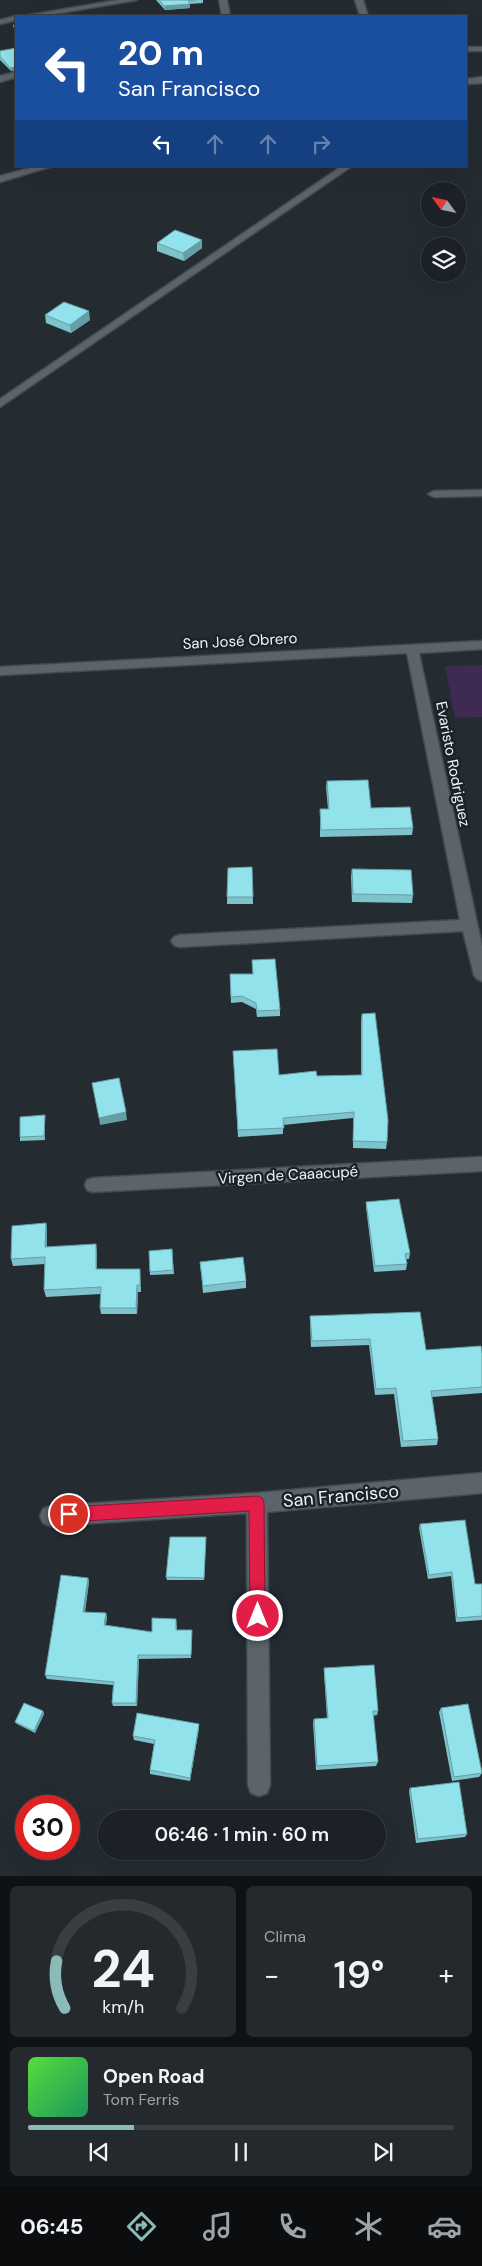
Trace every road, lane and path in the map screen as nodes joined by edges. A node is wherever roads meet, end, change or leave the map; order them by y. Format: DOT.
graph roads {
  1 [pos="134,0"];
  2 [pos="223,0"];
  3 [pos="359,0"];
  4 [pos="35,15"];
  5 [pos="226,15"];
  6 [pos="364,15"];
  7 [pos="15,18"];
  8 [pos="0,22"];
  9 [pos="467,49"];
  10 [pos="482,49"];
  11 [pos="15,75"];
  12 [pos="0,79"];
  13 [pos="482,80"];
  14 [pos="467,82"];
  15 [pos="45,167"];
  16 [pos="347,167"];
  17 [pos="0,179"];
  18 [pos="0,404"];
  19 [pos="482,492"];
  20 [pos="434,494"];
  21 [pos="482,645"];
  22 [pos="412,648"];
  23 [pos="0,670"];
  24 [pos="469,925"];
  25 [pos="179,941"];
  26 [pos="482,975"];
  27 [pos="482,1164"];
  28 [pos="93,1185"];
  29 [pos="482,1483"];
  30 [pos="257,1503"];
  31 [pos="50,1516"];
  32 [pos="259,1785"];
  1 -- 4 [label="street"];
  2 -- 5 [label="street"];
  3 -- 6 [label="street"];
  7 -- 8 [label="street"];
  9 -- 10 [label="street"];
  11 -- 12 [label="street"];
  13 -- 14 [label="street"];
  15 -- 17 [label="street"];
  16 -- 18 [label="street"];
  19 -- 20 [label="street"];
  21 -- 22 [label="street, San José Obrero"];
  22 -- 23 [label="street, San José Obrero"];
  22 -- 24 [label="street, Evaristo Rodriguez"];
  24 -- 25 [label="street"];
  24 -- 26 [label="street, Evaristo Rodriguez"];
  27 -- 28 [label="street, Virgen de Caaacupé"];
  29 -- 30 [label="street, San Francisco"];
  30 -- 31 [label="street, San Francisco"];
  30 -- 32 [label="street"];
}
